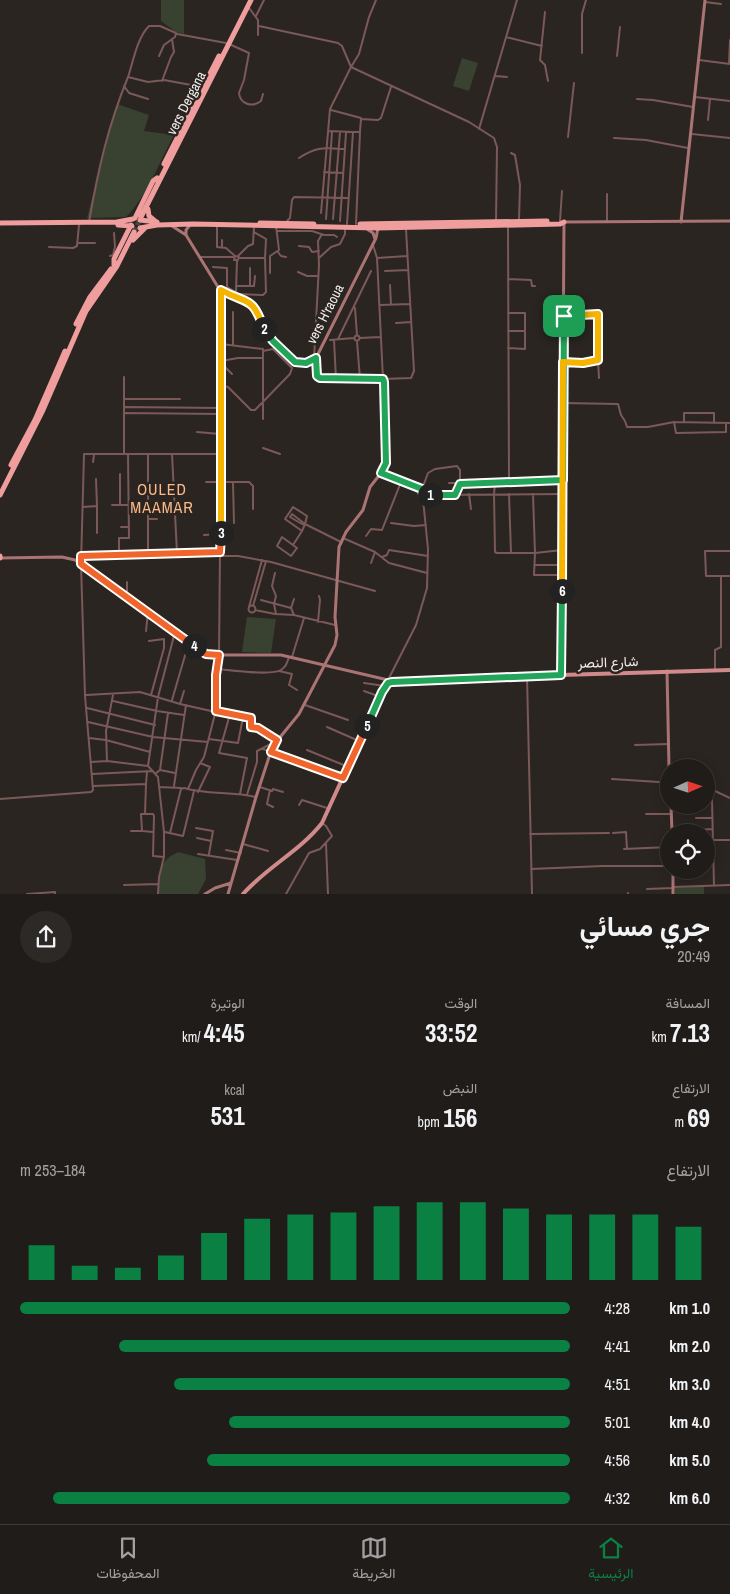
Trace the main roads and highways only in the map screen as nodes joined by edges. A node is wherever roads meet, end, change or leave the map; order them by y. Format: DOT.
graph roads {
  1 [pos="247,0"];
  2 [pos="251,0"];
  3 [pos="227,43"];
  4 [pos="163,173"];
  5 [pos="157,178"];
  6 [pos="143,202"];
  7 [pos="148,209"];
  8 [pos="160,222"];
  9 [pos="136,223"];
  10 [pos="0,224"];
  11 [pos="114,224"];
  12 [pos="152,225"];
  13 [pos="375,225"];
  14 [pos="346,226"];
  15 [pos="124,240"];
  16 [pos="133,240"];
  17 [pos="116,263"];
  18 [pos="0,487"];
  19 [pos="0,495"];
  20 [pos="730,670"];
  21 [pos="243,894"];
  1 -- 3 [label="highway"];
  2 -- 3 [label="highway, vers Dergana"];
  3 -- 4 [label="highway, vers Dergana"];
  3 -- 5 [label="highway"];
  4 -- 7 [label="highway"];
  4 -- 9 [label="highway, vers Dergana"];
  5 -- 6 [label="highway"];
  5 -- 9 [label="highway"];
  6 -- 9 [label="highway"];
  6 -- 11 [label="highway"];
  7 -- 8 [label="highway"];
  7 -- 9 [label="highway"];
  8 -- 9 [label="highway"];
  8 -- 14 [label="highway"];
  9 -- 11 [label="highway"];
  9 -- 12 [label="highway"];
  9 -- 15 [label="highway"];
  9 -- 16 [label="highway"];
  9 -- 17 [label="highway"];
  10 -- 11 [label="highway"];
  10 -- 11 [label="highway"];
  11 -- 15 [label="highway"];
  12 -- 14 [label="highway"];
  12 -- 16 [label="highway"];
  13 -- 13 [label="highway"];
  13 -- 14 [label="highway"];
  15 -- 17 [label="highway"];
  16 -- 17 [label="highway"];
  17 -- 18 [label="highway"];
  17 -- 19 [label="highway"];
  20 -- 21 [label="main road, شارع النصر"];
}
